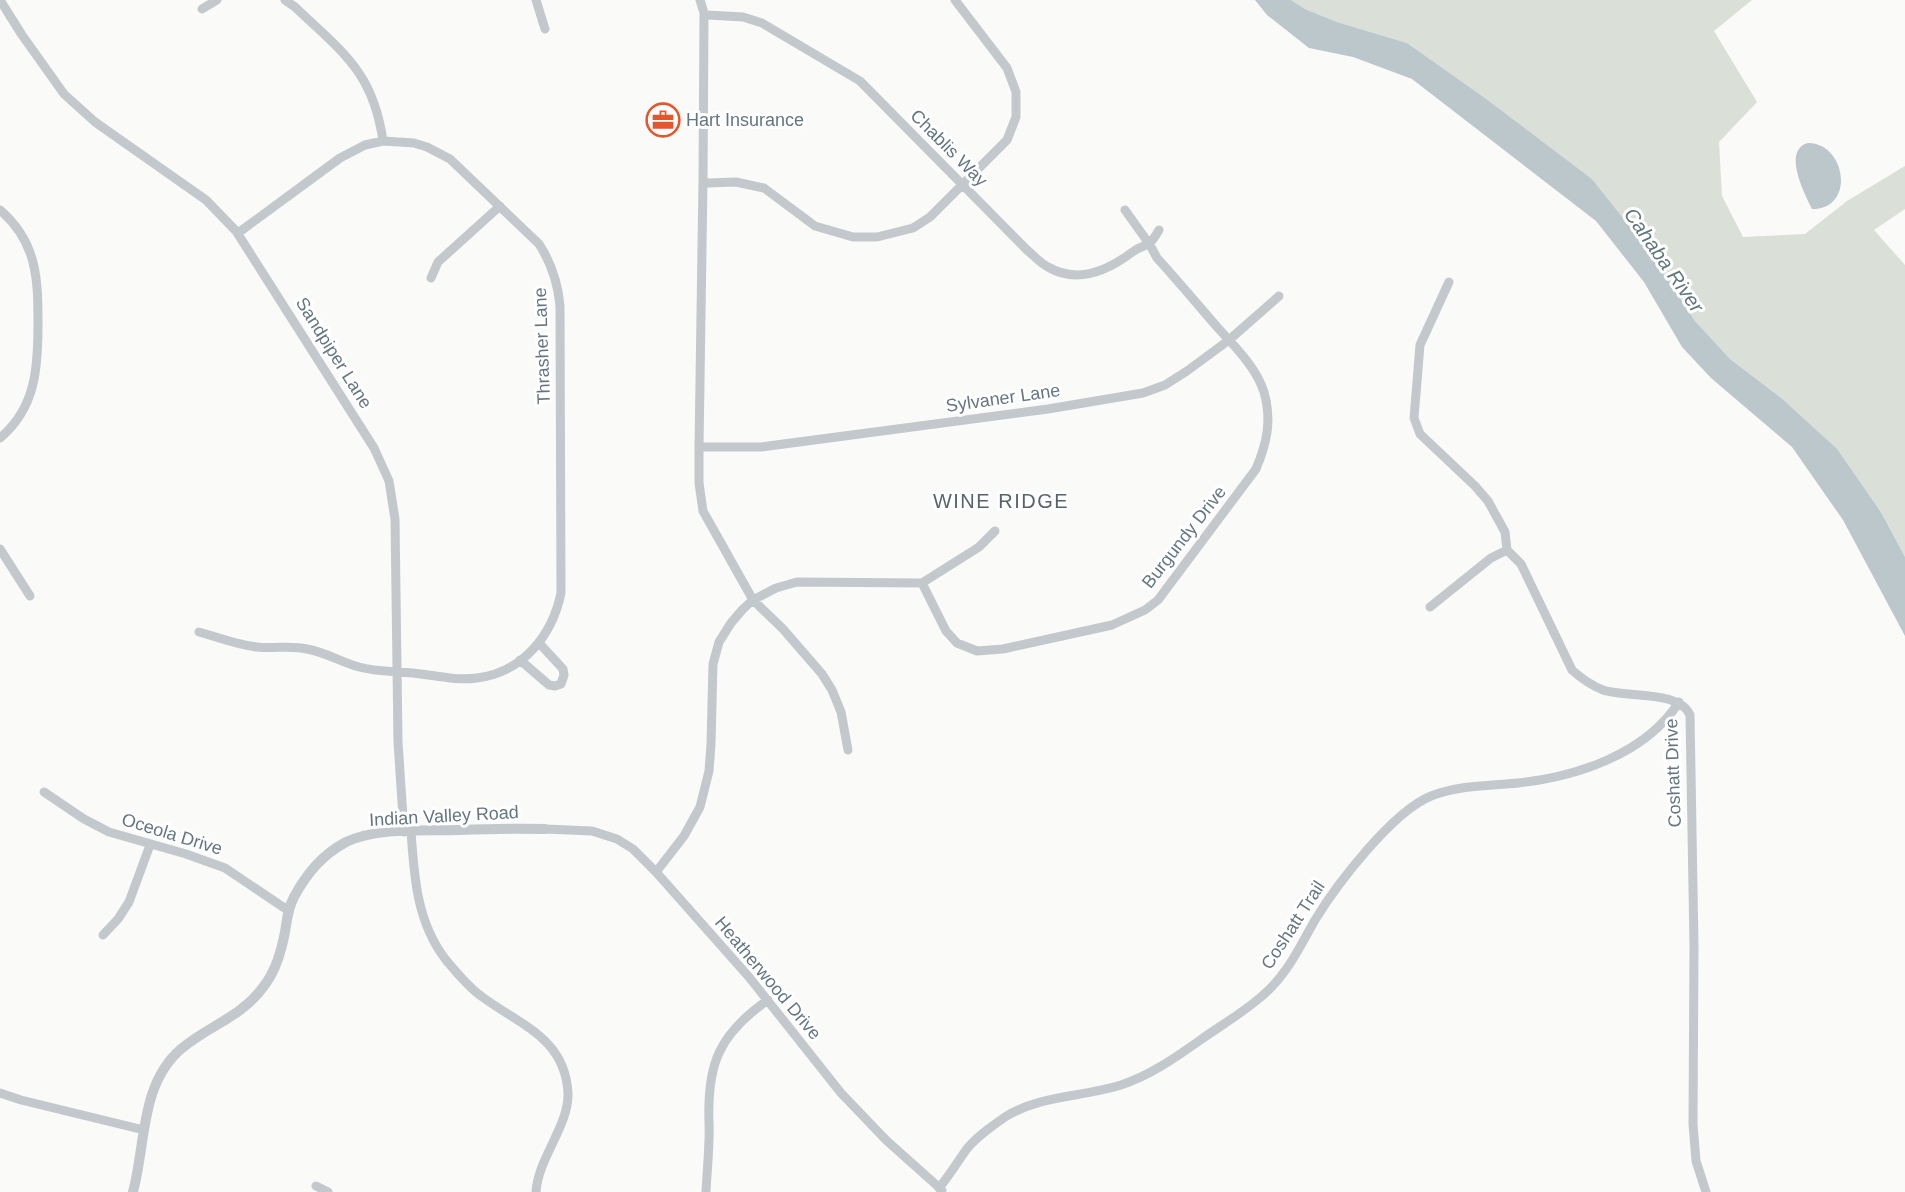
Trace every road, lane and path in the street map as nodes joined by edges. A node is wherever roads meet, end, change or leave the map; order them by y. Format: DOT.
graph roads {
  1 [pos="0,0"];
  2 [pos="218,0"];
  3 [pos="285,0"];
  4 [pos="536,0"];
  5 [pos="700,0"];
  6 [pos="955,0"];
  7 [pos="202,9"];
  8 [pos="704,13"];
  9 [pos="545,29"];
  10 [pos="383,141"];
  11 [pos="704,181"];
  12 [pos="962,185"];
  13 [pos="500,206"];
  14 [pos="0,210"];
  15 [pos="1125,210"];
  16 [pos="1159,230"];
  17 [pos="238,233"];
  18 [pos="1150,245"];
  19 [pos="431,278"];
  20 [pos="1449,282"];
  21 [pos="1279,296"];
  22 [pos="1228,340"];
  23 [pos="0,438"];
  24 [pos="699,447"];
  25 [pos="995,531"];
  26 [pos="0,549"];
  27 [pos="1507,550"];
  28 [pos="922,583"];
  29 [pos="30,596"];
  30 [pos="753,600"];
  31 [pos="1430,607"];
  32 [pos="200,632"];
  33 [pos="540,644"];
  34 [pos="520,660"];
  35 [pos="397,672"];
  36 [pos="1679,702"];
  37 [pos="848,750"];
  38 [pos="44,792"];
  39 [pos="545,829"];
  40 [pos="407,831"];
  41 [pos="150,845"];
  42 [pos="656,872"];
  43 [pos="288,910"];
  44 [pos="103,935"];
  45 [pos="768,1000"];
  46 [pos="0,1092"];
  47 [pos="144,1130"];
  48 [pos="316,1186"];
  49 [pos="942,1190"];
  50 [pos="133,1192"];
  51 [pos="328,1192"];
  52 [pos="536,1192"];
  53 [pos="706,1192"];
  54 [pos="1706,1192"];
  1 -- 17 [label="street, Sandpiper Lane"];
  2 -- 7 [label="street"];
  3 -- 10 [label="street"];
  4 -- 9 [label="street"];
  5 -- 8 [label="street"];
  6 -- 12 [label="street"];
  8 -- 11 [label="street"];
  8 -- 12 [label="street, Chablis Way"];
  10 -- 13 [label="street, Thrasher Lane"];
  10 -- 17 [label="street, Thrasher Lane"];
  11 -- 12 [label="street"];
  11 -- 24 [label="street"];
  12 -- 18 [label="street, Chablis Way"];
  13 -- 19 [label="street"];
  13 -- 33 [label="street, Thrasher Lane"];
  14 -- 23 [label="street"];
  15 -- 18 [label="street, Burgundy Drive"];
  16 -- 18 [label="street"];
  17 -- 35 [label="street, Sandpiper Lane"];
  18 -- 22 [label="street, Burgundy Drive"];
  20 -- 27 [label="street, Coshatt Drive"];
  21 -- 22 [label="street, Sylvaner Lane"];
  22 -- 24 [label="street, Sylvaner Lane"];
  22 -- 28 [label="street, Burgundy Drive"];
  24 -- 30 [label="street"];
  25 -- 28 [label="street"];
  26 -- 29 [label="street"];
  27 -- 31 [label="street"];
  27 -- 36 [label="street, Coshatt Drive"];
  28 -- 30 [label="street"];
  30 -- 37 [label="street"];
  30 -- 42 [label="street"];
  32 -- 35 [label="street, Thrasher Lane"];
  33 -- 34 [label="street, Thrasher Lane"];
  33 -- 34 [label="street"];
  34 -- 35 [label="street, Thrasher Lane"];
  35 -- 40 [label="street, Sandpiper Lane"];
  36 -- 49 [label="street, Coshatt Trail"];
  36 -- 54 [label="street, Coshatt Drive"];
  38 -- 41 [label="street, Oceola Drive"];
  39 -- 40 [label="street, Indian Valley Road"];
  39 -- 42 [label="street, Heatherwood Drive"];
  40 -- 43 [label="street, Indian Valley Road"];
  40 -- 52 [label="street, Sandpiper Lane"];
  41 -- 43 [label="street, Oceola Drive"];
  41 -- 44 [label="street"];
  42 -- 45 [label="street, Heatherwood Drive"];
  43 -- 47 [label="street, Indian Valley Road"];
  45 -- 49 [label="street, Heatherwood Drive"];
  45 -- 53 [label="street"];
  46 -- 47 [label="street"];
  47 -- 50 [label="street, Indian Valley Road"];
  48 -- 51 [label="street"];
}
